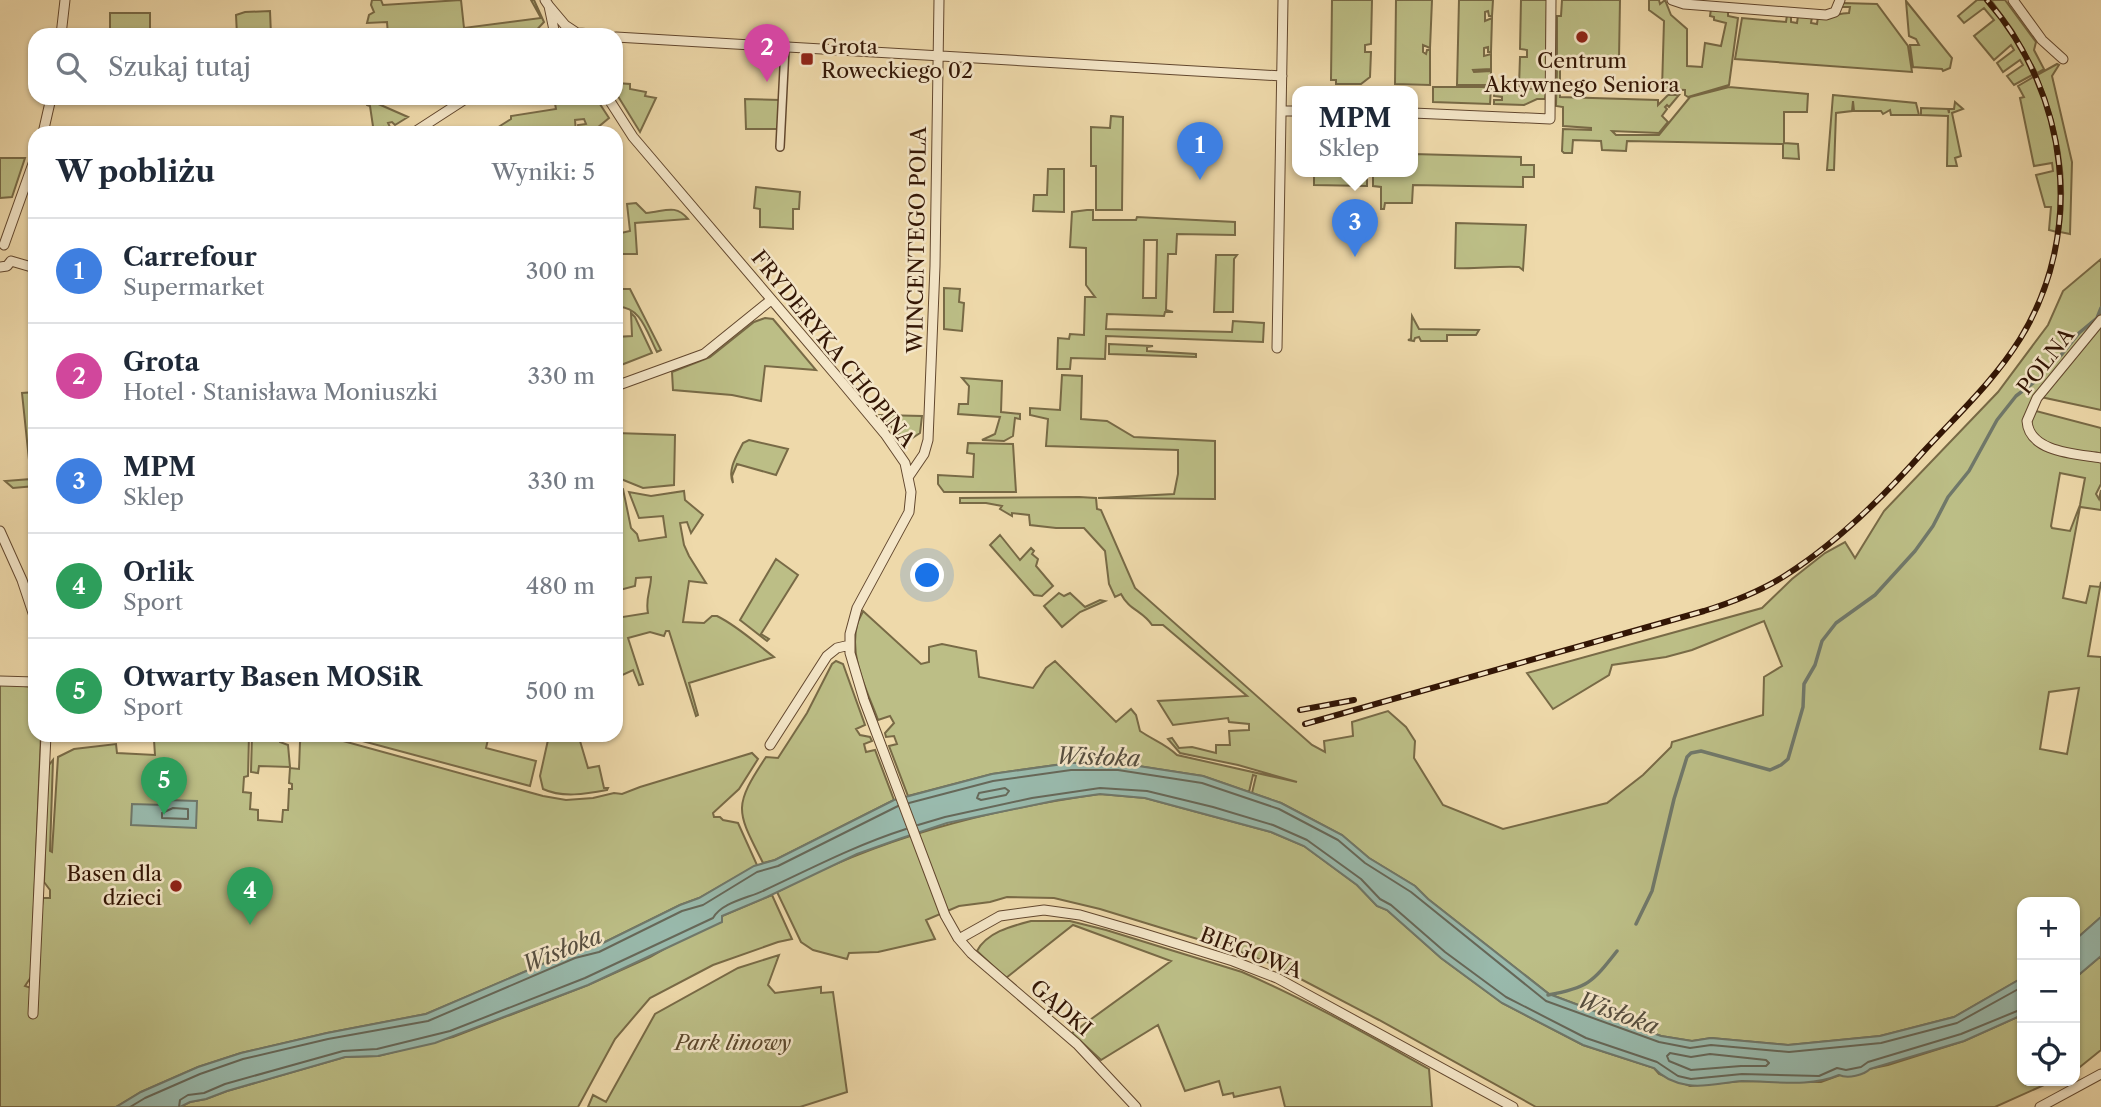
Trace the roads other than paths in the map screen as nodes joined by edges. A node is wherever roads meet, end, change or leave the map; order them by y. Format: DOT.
graph roads {
  1 [pos="65,0"];
  2 [pos="939,0"];
  3 [pos="1283,0"];
  4 [pos="1551,0"];
  5 [pos="1672,0"];
  6 [pos="1840,0"];
  7 [pos="2013,0"];
  8 [pos="547,3"];
  9 [pos="62,28"];
  10 [pos="553,28"];
  11 [pos="572,28"];
  12 [pos="623,38"];
  13 [pos="785,48"];
  14 [pos="938,57"];
  15 [pos="2063,59"];
  16 [pos="1282,76"];
  17 [pos="49,105"];
  18 [pos="456,105"];
  19 [pos="612,105"];
  20 [pos="1281,111"];
  21 [pos="1292,111"];
  22 [pos="1418,113"];
  23 [pos="45,126"];
  24 [pos="424,126"];
  25 [pos="780,147"];
  26 [pos="28,176"];
  27 [pos="2,245"];
  28 [pos="11,261"];
  29 [pos="28,266"];
  30 [pos="0,267"];
  31 [pos="771,300"];
  32 [pos="2101,320"];
  33 [pos="1277,348"];
  34 [pos="623,383"];
  35 [pos="2101,458"];
  36 [pos="909,476"];
  37 [pos="0,531"];
  38 [pos="28,598"];
  39 [pos="850,645"];
  40 [pos="0,681"];
  41 [pos="28,682"];
  42 [pos="46,742"];
  43 [pos="770,745"];
  44 [pos="959,939"];
  45 [pos="33,1014"];
  46 [pos="2101,1074"];
  47 [pos="1136,1107"];
  48 [pos="1513,1107"];
  49 [pos="2040,1107"];
  1 -- 9 [label="street"];
  2 -- 14 [label="street, WINCENTEGO POLA"];
  3 -- 16 [label="street"];
  4 -- 22 [label="street"];
  5 -- 6 [label="street"];
  7 -- 15 [label="street"];
  8 -- 10 [label="street"];
  8 -- 11 [label="street"];
  12 -- 13 [label="street"];
  13 -- 14 [label="street"];
  13 -- 25 [label="street"];
  14 -- 16 [label="street"];
  14 -- 36 [label="street, WINCENTEGO POLA"];
  16 -- 20 [label="street"];
  17 -- 23 [label="street"];
  18 -- 24 [label="street"];
  19 -- 31 [label="street, FRYDERYKA CHOPINA"];
  20 -- 21 [label="street"];
  20 -- 33 [label="street"];
  26 -- 27 [label="street"];
  27 -- 28 [label="street"];
  28 -- 29 [label="street"];
  28 -- 30 [label="street"];
  31 -- 34 [label="street"];
  31 -- 36 [label="street, FRYDERYKA CHOPINA"];
  32 -- 35 [label="street, POLNA"];
  36 -- 39 [label="street, FRYDERYKA CHOPINA"];
  37 -- 38 [label="street"];
  39 -- 43 [label="street"];
  39 -- 44 [label="street, GĄDKI"];
  40 -- 41 [label="street"];
  42 -- 45 [label="street"];
  44 -- 47 [label="street, GĄDKI"];
  44 -- 48 [label="street, BIEGOWA"];
  46 -- 49 [label="street"];
}
